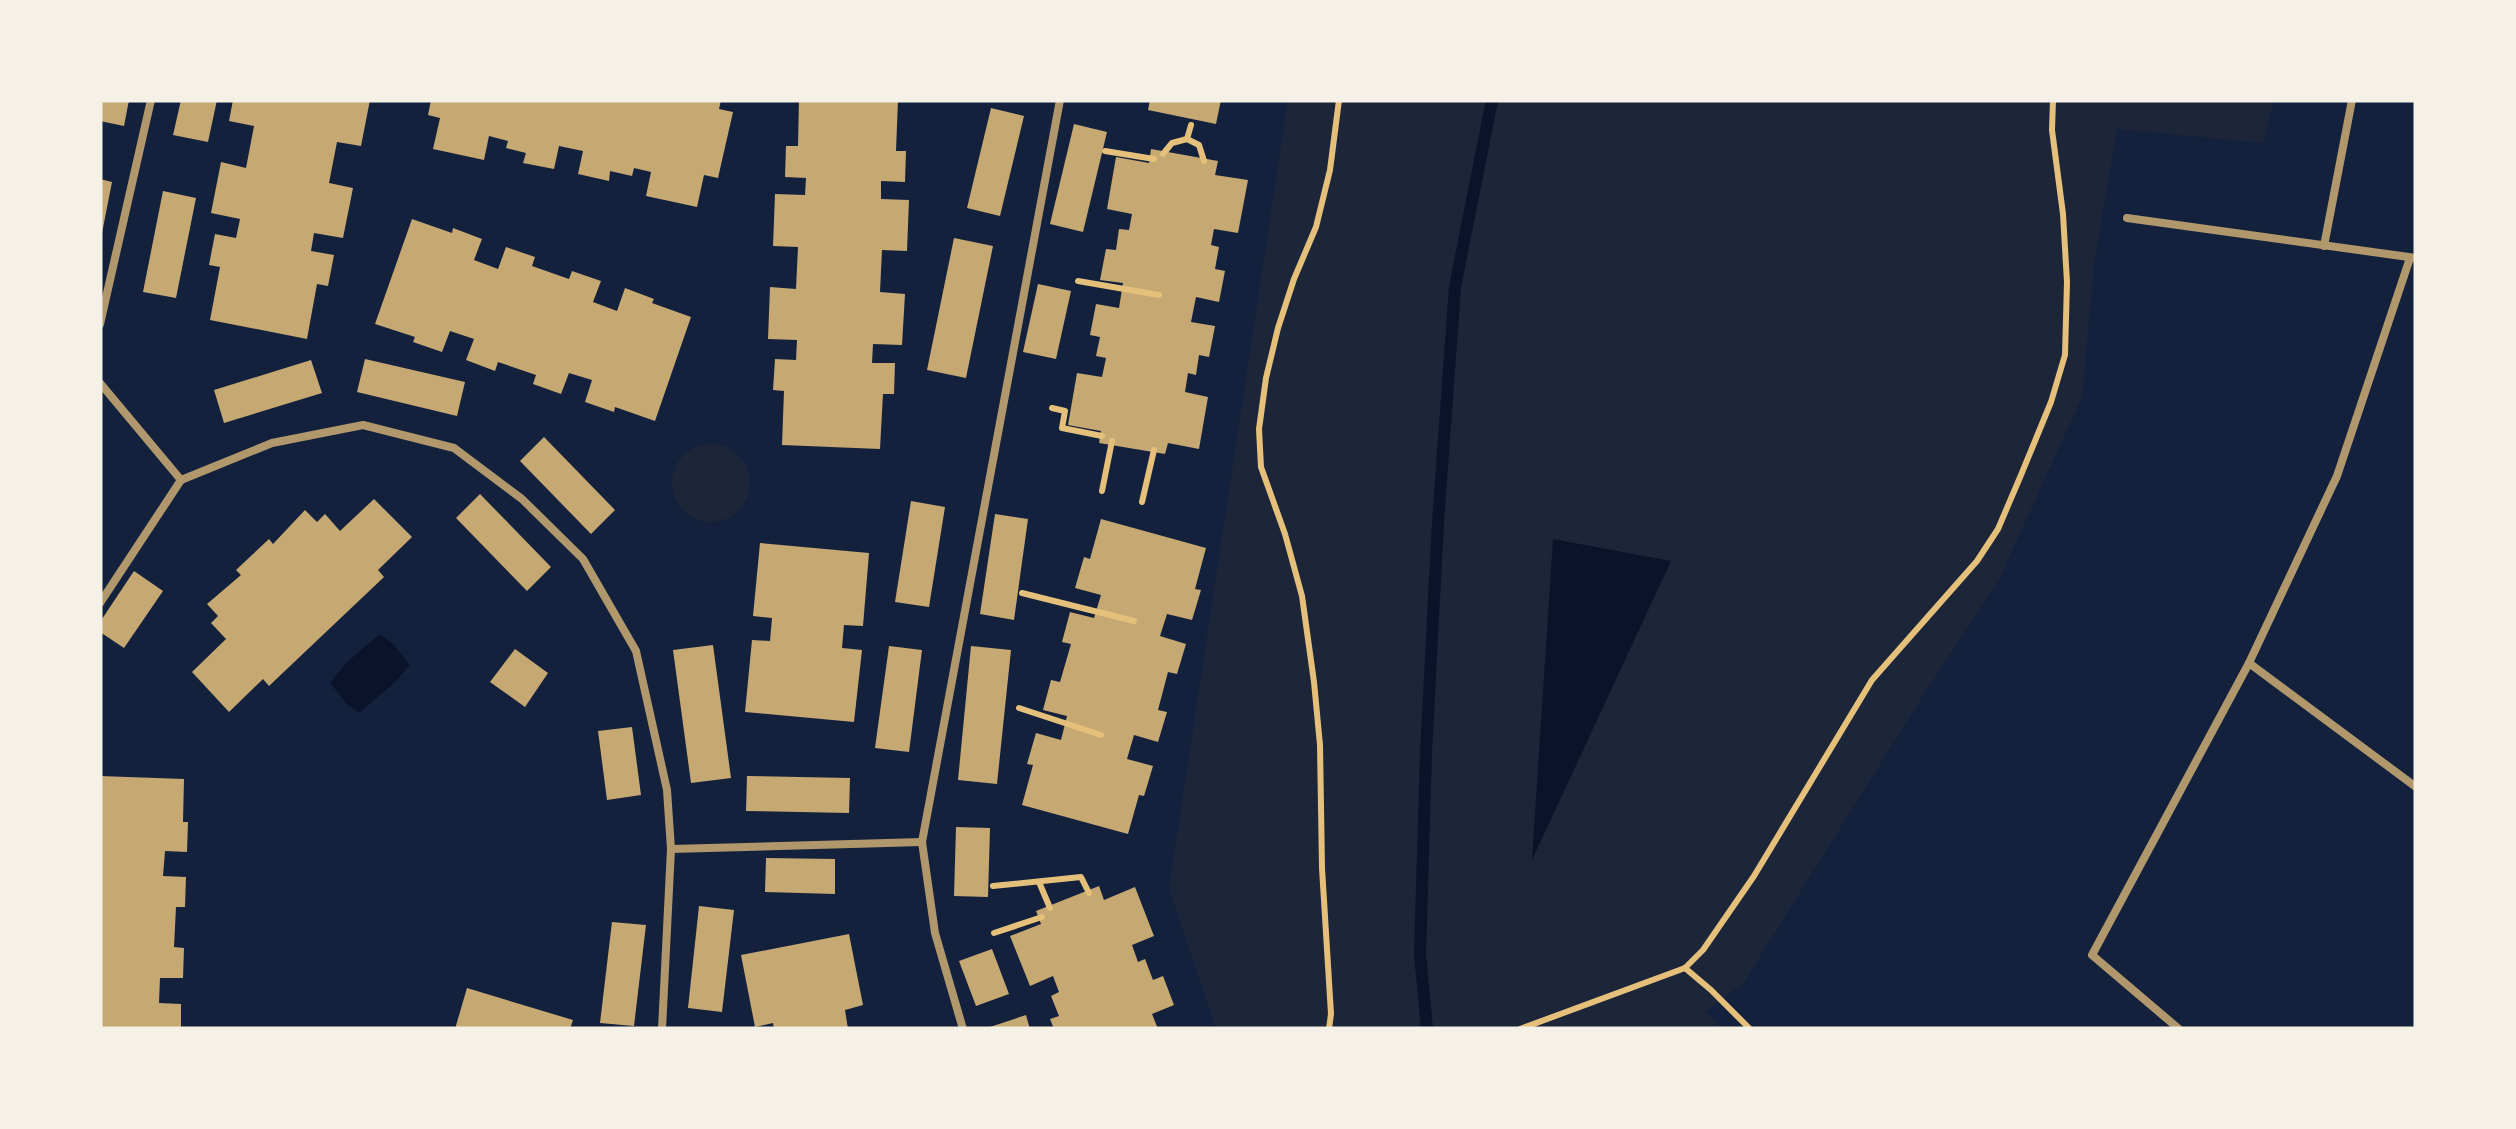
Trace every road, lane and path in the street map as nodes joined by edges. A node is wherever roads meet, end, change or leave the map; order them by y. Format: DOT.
graph roads {
  1 [pos="151,100"];
  2 [pos="1060,100"];
  3 [pos="1338,100"];
  4 [pos="2054,100"];
  5 [pos="2352,100"];
  6 [pos="1190,125"];
  7 [pos="1187,139"];
  8 [pos="1105,151"];
  9 [pos="1164,154"];
  10 [pos="1154,158"];
  11 [pos="1204,160"];
  12 [pos="2127,218"];
  13 [pos="2324,246"];
  14 [pos="2413,258"];
  15 [pos="1078,281"];
  16 [pos="1159,295"];
  17 [pos="100,324"];
  18 [pos="100,383"];
  19 [pos="1052,408"];
  20 [pos="1102,436"];
  21 [pos="1112,441"];
  22 [pos="1154,450"];
  23 [pos="181,480"];
  24 [pos="1102,492"];
  25 [pos="1142,502"];
  26 [pos="1022,593"];
  27 [pos="100,602"];
  28 [pos="1134,621"];
  29 [pos="2249,663"];
  30 [pos="1019,708"];
  31 [pos="1100,735"];
  32 [pos="2416,787"];
  33 [pos="922,842"];
  34 [pos="671,849"];
  35 [pos="1039,882"];
  36 [pos="993,886"];
  37 [pos="1089,893"];
  38 [pos="1050,908"];
  39 [pos="1042,917"];
  40 [pos="994,934"];
  41 [pos="1685,968"];
  42 [pos="662,1029"];
  43 [pos="963,1029"];
  44 [pos="1329,1029"];
  45 [pos="1520,1029"];
  46 [pos="1750,1029"];
  47 [pos="2179,1029"];
  1 -- 17 [label="lane"];
  2 -- 33 [label="lane"];
  3 -- 44 [label="path"];
  4 -- 41 [label="path"];
  5 -- 13 [label="lane"];
  6 -- 7 [label="path"];
  7 -- 9 [label="path"];
  7 -- 11 [label="path"];
  8 -- 10 [label="path"];
  12 -- 13 [label="lane"];
  13 -- 14 [label="lane"];
  14 -- 29 [label="lane"];
  15 -- 16 [label="path"];
  18 -- 23 [label="lane"];
  19 -- 20 [label="path"];
  21 -- 24 [label="path"];
  22 -- 25 [label="path"];
  23 -- 27 [label="lane"];
  23 -- 34 [label="lane"];
  26 -- 28 [label="path"];
  29 -- 32 [label="lane"];
  29 -- 47 [label="lane"];
  30 -- 31 [label="path"];
  33 -- 34 [label="lane"];
  33 -- 43 [label="lane"];
  34 -- 42 [label="lane"];
  35 -- 36 [label="path"];
  35 -- 37 [label="path"];
  35 -- 38 [label="path"];
  39 -- 40 [label="path"];
  41 -- 45 [label="path"];
  41 -- 46 [label="path"];
}
